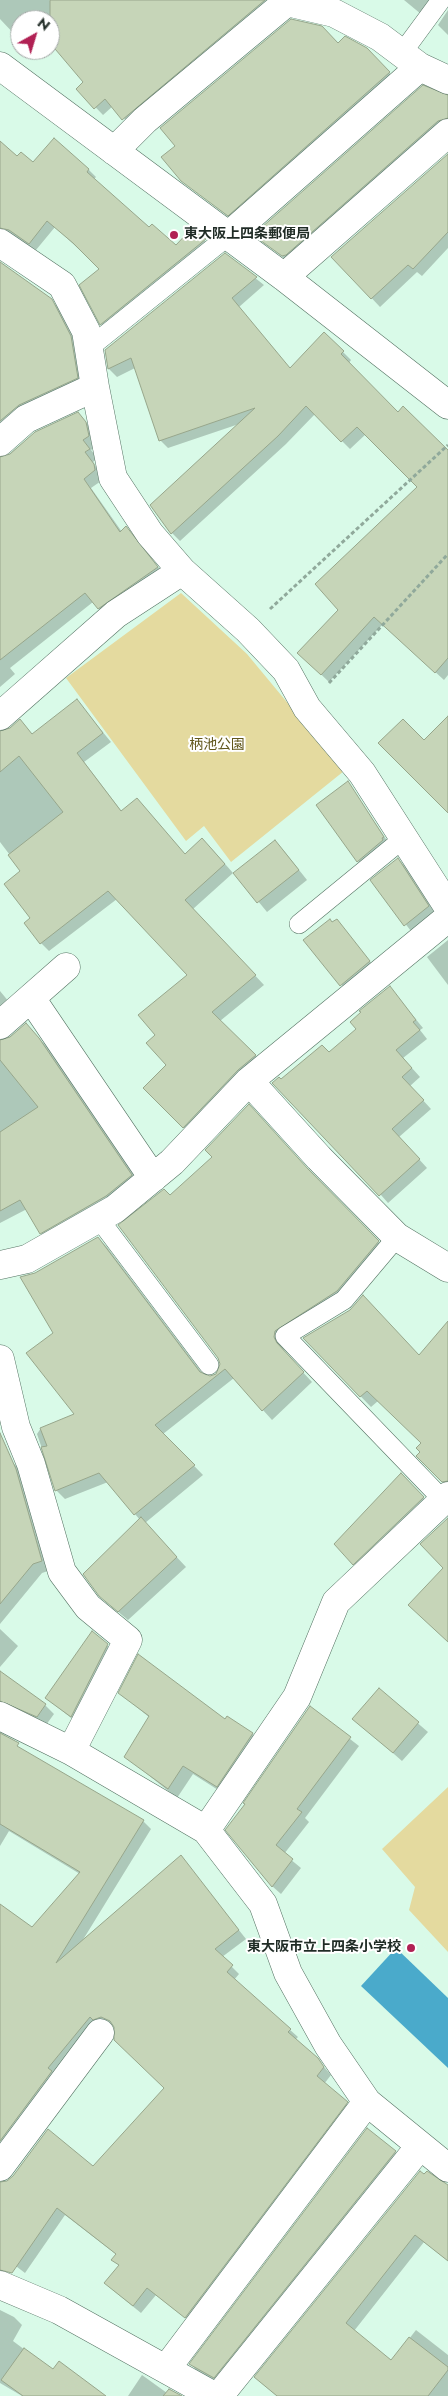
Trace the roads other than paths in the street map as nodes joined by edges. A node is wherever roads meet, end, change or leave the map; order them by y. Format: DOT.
graph roads {
  1 [pos="441,0"];
  2 [pos="411,60"];
  3 [pos="0,66"];
  4 [pos="448,80"];
  5 [pos="448,133"];
  6 [pos="114,152"];
  7 [pos="228,236"];
  8 [pos="0,243"];
  9 [pos="284,277"];
  10 [pos="89,348"];
  11 [pos="94,387"];
  12 [pos="448,405"];
  13 [pos="0,442"];
  14 [pos="182,571"];
  15 [pos="0,716"];
  16 [pos="404,838"];
  17 [pos="448,907"];
  18 [pos="448,918"];
  19 [pos="299,924"];
  20 [pos="66,967"];
  21 [pos="31,998"];
  22 [pos="0,1025"];
  23 [pos="249,1082"];
  24 [pos="152,1178"];
  25 [pos="99,1219"];
  26 [pos="397,1237"];
  27 [pos="0,1265"];
  28 [pos="448,1268"];
  29 [pos="0,1359"];
  30 [pos="209,1365"];
  31 [pos="446,1498"];
  32 [pos="0,1716"];
  33 [pos="70,1751"];
  34 [pos="206,1830"];
  35 [pos="100,2033"];
  36 [pos="367,2102"];
  37 [pos="420,2146"];
  38 [pos="0,2167"];
  39 [pos="448,2168"];
  40 [pos="0,2285"];
  41 [pos="166,2370"];
  42 [pos="214,2396"];
  43 [pos="219,2396"];
  1 -- 2 [label="lane"];
  2 -- 4 [label="street"];
  2 -- 6 [label="street"];
  2 -- 7 [label="street"];
  3 -- 6 [label="street"];
  5 -- 9 [label="street"];
  6 -- 7 [label="street"];
  7 -- 9 [label="street"];
  7 -- 10 [label="lane"];
  8 -- 10 [label="street"];
  9 -- 12 [label="street"];
  10 -- 11 [label="street"];
  11 -- 13 [label="street"];
  11 -- 14 [label="street"];
  14 -- 15 [label="street"];
  14 -- 16 [label="street"];
  16 -- 17 [label="street"];
  16 -- 19 [label="lane"];
  18 -- 23 [label="street"];
  20 -- 21 [label="street"];
  21 -- 22 [label="street"];
  21 -- 24 [label="street"];
  23 -- 24 [label="street"];
  23 -- 26 [label="street"];
  24 -- 25 [label="street"];
  25 -- 27 [label="street"];
  25 -- 30 [label="lane"];
  26 -- 28 [label="street"];
  26 -- 31 [label="lane"];
  29 -- 33 [label="street"];
  31 -- 34 [label="street"];
  32 -- 33 [label="street"];
  33 -- 34 [label="street"];
  34 -- 36 [label="street"];
  35 -- 38 [label="street"];
  36 -- 37 [label="street"];
  36 -- 41 [label="street"];
  37 -- 39 [label="street"];
  37 -- 43 [label="street"];
  40 -- 41 [label="street"];
  41 -- 42 [label="street"];
}
